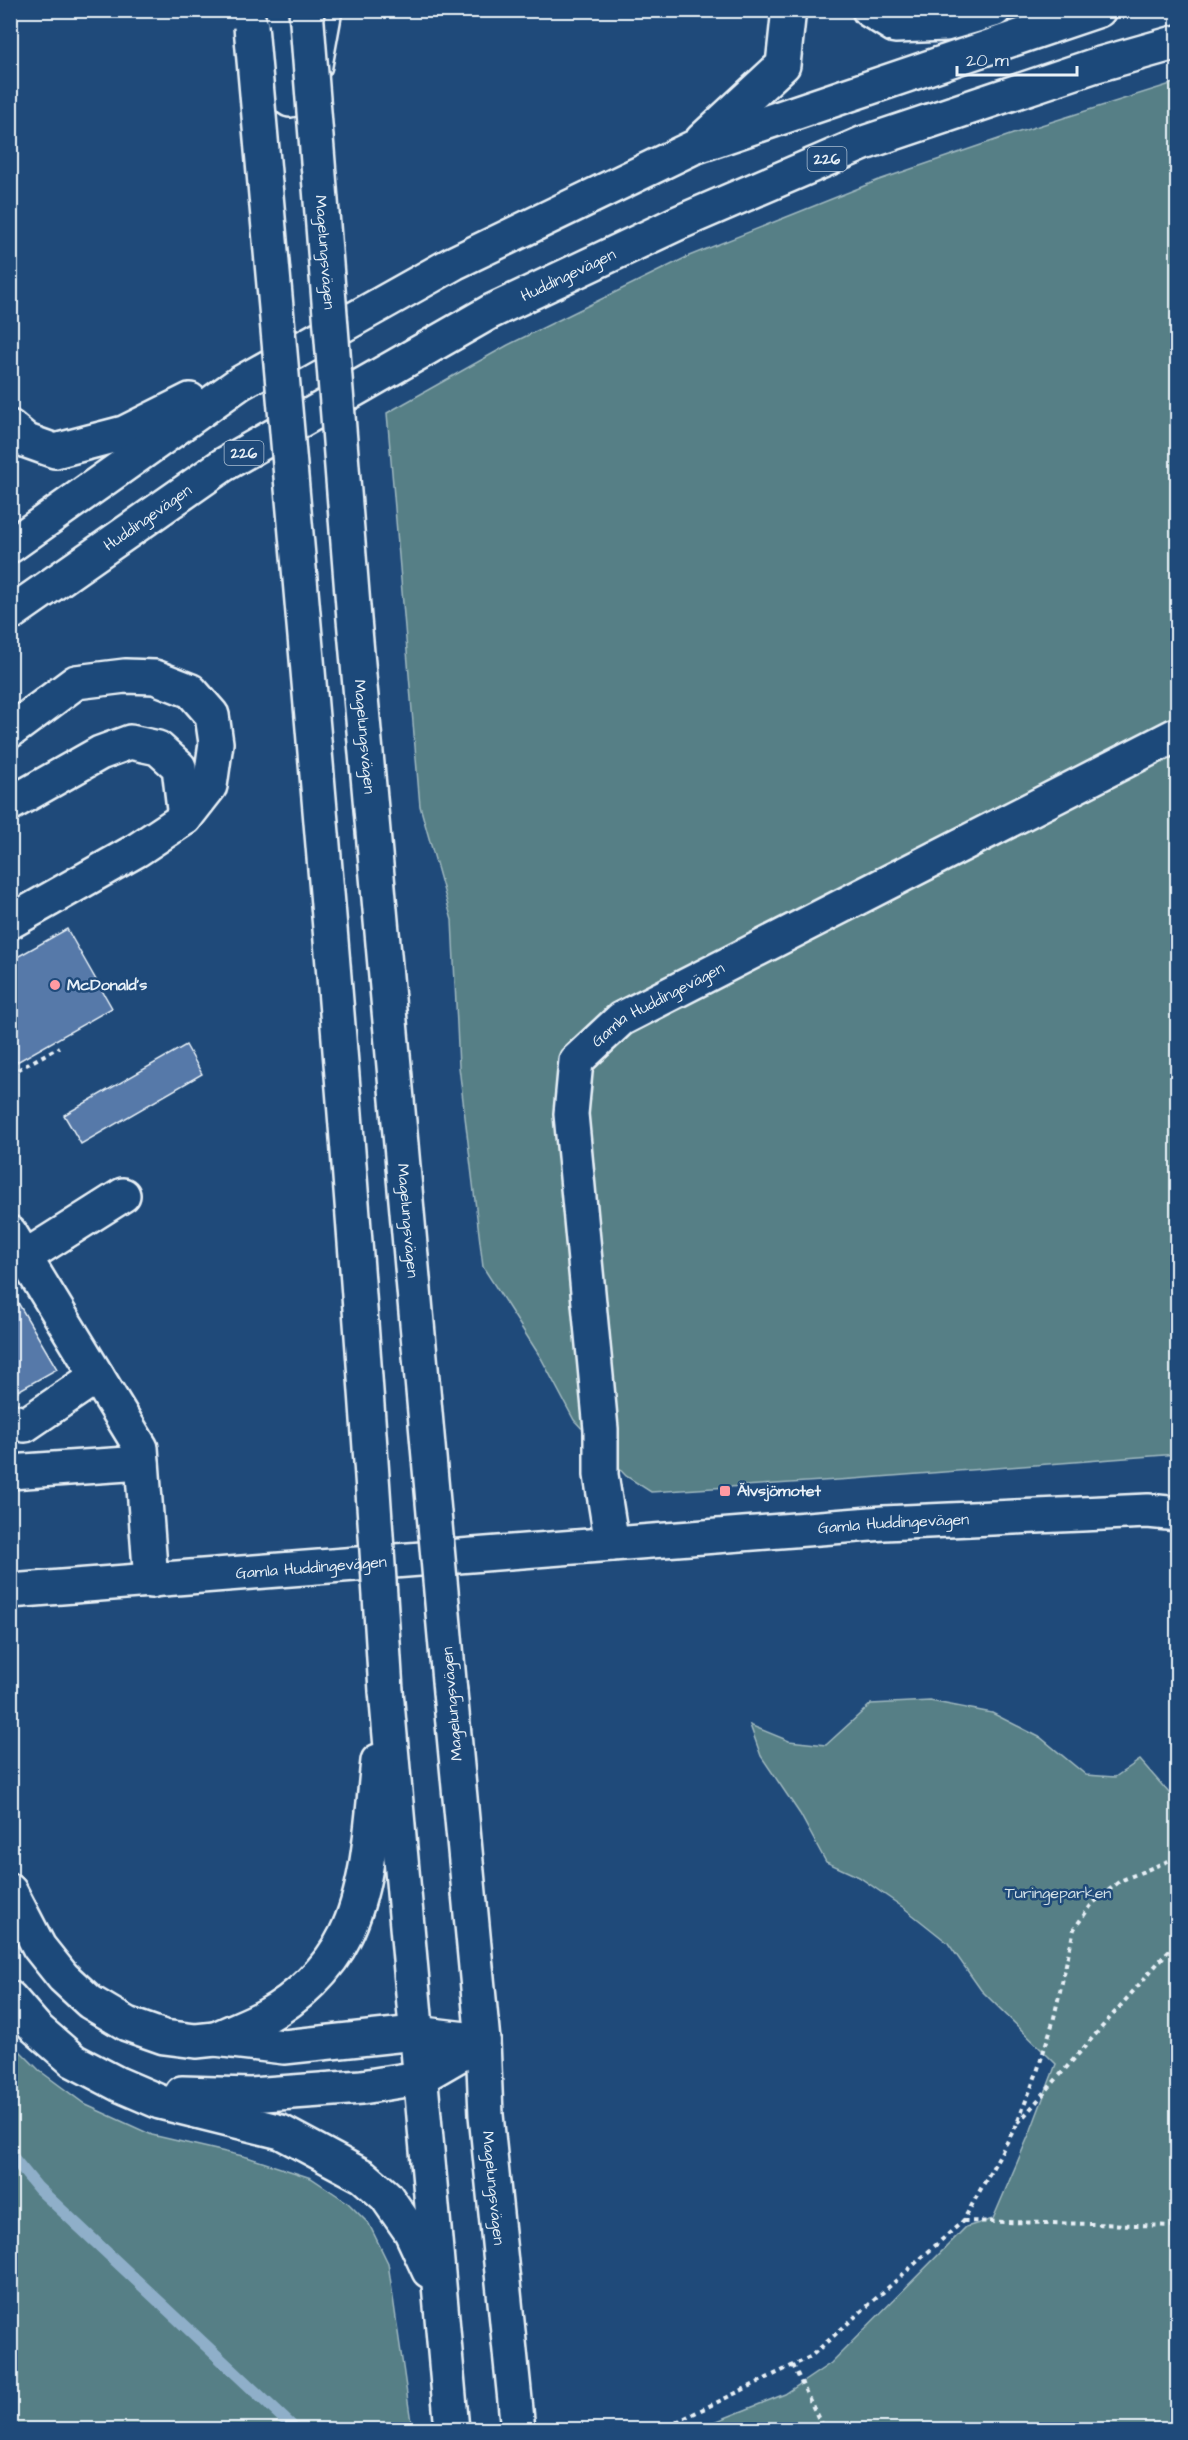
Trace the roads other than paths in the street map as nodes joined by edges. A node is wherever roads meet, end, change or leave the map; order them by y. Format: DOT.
graph roads {
  1 [pos="283,10"];
  2 [pos="306,10"];
  3 [pos="326,10"];
  4 [pos="786,10"];
  5 [pos="869,10"];
  6 [pos="994,10"];
  7 [pos="1099,10"];
  8 [pos="248,16"];
  9 [pos="1178,42"];
  10 [pos="301,93"];
  11 [pos="694,147"];
  12 [pos="240,383"];
  13 [pos="10,427"];
  14 [pos="10,546"];
  15 [pos="10,614"];
  16 [pos="10,731"];
  17 [pos="1178,734"];
  18 [pos="10,804"];
  19 [pos="185,818"];
  20 [pos="10,922"];
  21 [pos="123,1195"];
  22 [pos="18,1245"];
  23 [pos="97,1376"];
  24 [pos="10,1420"];
  25 [pos="141,1463"];
  26 [pos="10,1472"];
  27 [pos="1178,1514"];
  28 [pos="612,1544"];
  29 [pos="151,1581"];
  30 [pos="10,1591"];
  31 [pos="386,1691"];
  32 [pos="10,1891"];
  33 [pos="10,1998"];
  34 [pos="415,2033"];
  35 [pos="214,2039"];
  36 [pos="483,2041"];
  37 [pos="419,2078"];
  38 [pos="118,2084"];
  39 [pos="439,2291"];
  40 [pos="452,2430"];
  41 [pos="519,2430"];
  1 -- 10 [label="main road"];
  2 -- 10 [label="main road, Magelungsvägen, bridge"];
  3 -- 10 [label="main road, bridge"];
  4 -- 11 [label="main road"];
  5 -- 6 [label="main road"];
  7 -- 11 [label="main road"];
  8 -- 31 [label="main road, bridge"];
  9 -- 15 [label="main road, Huddingevägen / 226"];
  10 -- 36 [label="main road, Magelungsvägen, bridge"];
  11 -- 12 [label="main road"];
  12 -- 13 [label="main road"];
  12 -- 14 [label="main road"];
  16 -- 19 [label="main road"];
  17 -- 28 [label="main road, Gamla Huddingevägen"];
  18 -- 19 [label="main road"];
  19 -- 20 [label="main road"];
  21 -- 22 [label="main road"];
  22 -- 23 [label="main road"];
  23 -- 24 [label="main road"];
  23 -- 25 [label="main road"];
  25 -- 26 [label="main road"];
  25 -- 29 [label="main road"];
  27 -- 28 [label="main road, Gamla Huddingevägen"];
  28 -- 29 [label="main road, Gamla Huddingevägen"];
  29 -- 30 [label="main road, Gamla Huddingevägen"];
  31 -- 34 [label="main road"];
  31 -- 35 [label="main road"];
  32 -- 35 [label="main road"];
  33 -- 38 [label="main road"];
  34 -- 35 [label="main road"];
  34 -- 36 [label="main road"];
  34 -- 37 [label="main road"];
  36 -- 37 [label="main road"];
  36 -- 41 [label="main road, Magelungsvägen"];
  37 -- 38 [label="main road"];
  37 -- 39 [label="main road"];
  38 -- 39 [label="main road"];
  39 -- 40 [label="main road"];
}
